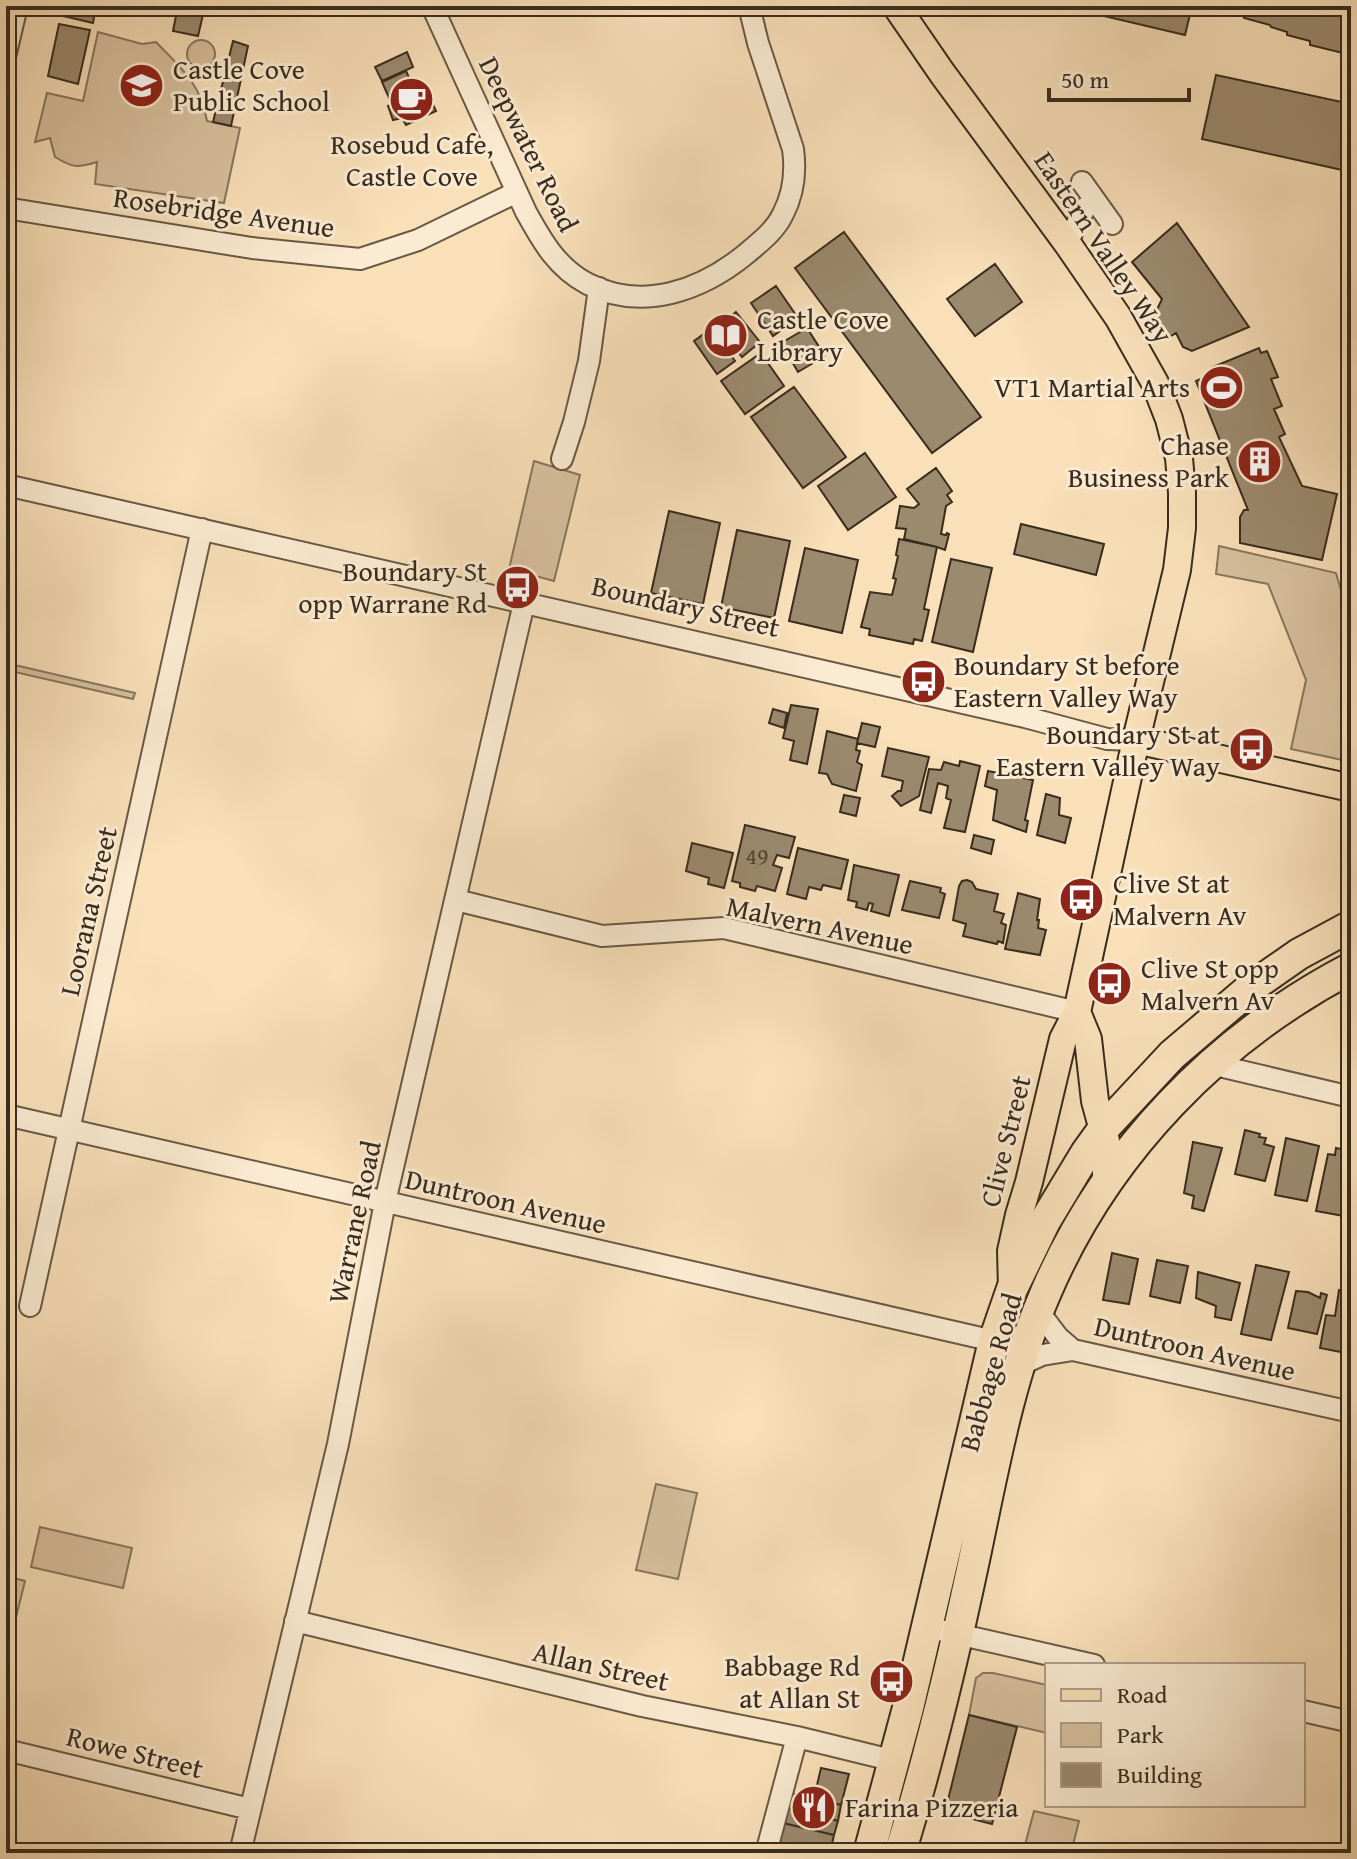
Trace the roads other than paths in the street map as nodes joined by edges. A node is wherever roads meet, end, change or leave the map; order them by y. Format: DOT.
graph roads {
  1 [pos="17,6"];
  2 [pos="432,6"];
  3 [pos="749,6"];
  4 [pos="896,6"];
  5 [pos="6,53"];
  6 [pos="1082,182"];
  7 [pos="517,192"];
  8 [pos="1090,204"];
  9 [pos="6,208"];
  10 [pos="1042,210"];
  11 [pos="1112,224"];
  12 [pos="1067,243"];
  13 [pos="599,288"];
  14 [pos="562,459"];
  15 [pos="9,489"];
  16 [pos="202,529"];
  17 [pos="524,603"];
  18 [pos="1136,740"];
  19 [pos="1351,788"];
  20 [pos="456,900"];
  21 [pos="1351,926"];
  22 [pos="1351,968"];
  23 [pos="1077,1012"];
  24 [pos="1211,1064"];
  25 [pos="1351,1097"];
  26 [pos="6,1115"];
  27 [pos="1104,1128"];
  28 [pos="68,1130"];
  29 [pos="1106,1181"];
  30 [pos="385,1202"];
  31 [pos="1012,1289"];
  32 [pos="30,1306"];
  33 [pos="1039,1312"];
  34 [pos="994,1341"];
  35 [pos="1073,1350"];
  36 [pos="1020,1365"];
  37 [pos="1351,1412"];
  38 [pos="295,1621"];
  39 [pos="926,1627"];
  40 [pos="958,1634"];
  41 [pos="1085,1663"];
  42 [pos="1305,1711"];
  43 [pos="1351,1722"];
  44 [pos="797,1737"];
  45 [pos="6,1750"];
  46 [pos="895,1761"];
  47 [pos="250,1809"];
  48 [pos="240,1853"];
  49 [pos="766,1853"];
  50 [pos="869,1853"];
  51 [pos="900,1853"];
  1 -- 5 [label="street"];
  2 -- 7 [label="street, Deepwater Road"];
  3 -- 13 [label="street, Deepwater Road"];
  4 -- 10 [label="main road, Eastern Valley Way"];
  6 -- 8 [label="street"];
  7 -- 9 [label="street, Rosebridge Avenue"];
  7 -- 13 [label="street, Deepwater Road"];
  8 -- 10 [label="street"];
  8 -- 11 [label="street"];
  8 -- 12 [label="street"];
  10 -- 12 [label="main road, Eastern Valley Way"];
  12 -- 18 [label="main road, Eastern Valley Way"];
  13 -- 14 [label="street"];
  15 -- 16 [label="street, Boundary Street"];
  16 -- 17 [label="street, Boundary Street"];
  16 -- 28 [label="street, Loorana Street"];
  17 -- 18 [label="street, Boundary Street"];
  17 -- 20 [label="street, Warrane Road"];
  18 -- 19 [label="main road, Boundary Street"];
  18 -- 23 [label="main road, Clive Street"];
  20 -- 23 [label="street, Malvern Avenue"];
  20 -- 30 [label="street, Warrane Road"];
  21 -- 27 [label="highway, Babbage Road"];
  22 -- 24 [label="highway, Babbage Road"];
  23 -- 27 [label="main road"];
  23 -- 31 [label="main road, Clive Street"];
  24 -- 25 [label="street"];
  24 -- 29 [label="highway, Babbage Road"];
  26 -- 28 [label="street, Duntroon Avenue"];
  27 -- 29 [label="main road"];
  27 -- 31 [label="highway, Babbage Road"];
  28 -- 30 [label="street, Duntroon Avenue"];
  28 -- 32 [label="street, Loorana Street"];
  29 -- 33 [label="highway, Babbage Road"];
  30 -- 34 [label="street, Duntroon Avenue"];
  30 -- 38 [label="street, Warrane Road"];
  31 -- 34 [label="highway, Babbage Road"];
  33 -- 35 [label="street, Duntroon Avenue"];
  33 -- 36 [label="highway, Babbage Road"];
  34 -- 39 [label="highway, Babbage Road"];
  35 -- 36 [label="street, Duntroon Avenue"];
  35 -- 37 [label="street, Duntroon Avenue"];
  36 -- 40 [label="highway, Babbage Road"];
  38 -- 44 [label="street, Allan Street"];
  38 -- 47 [label="street, Warrane Road"];
  39 -- 40 [label="street"];
  39 -- 46 [label="highway, Babbage Road"];
  40 -- 41 [label="street"];
  40 -- 51 [label="highway, Babbage Road"];
  42 -- 43 [label="street"];
  44 -- 46 [label="street, Allan Street"];
  44 -- 49 [label="street"];
  45 -- 47 [label="street, Rowe Street"];
  46 -- 50 [label="highway, Babbage Road"];
  47 -- 48 [label="street, Warrane Road"];
}
